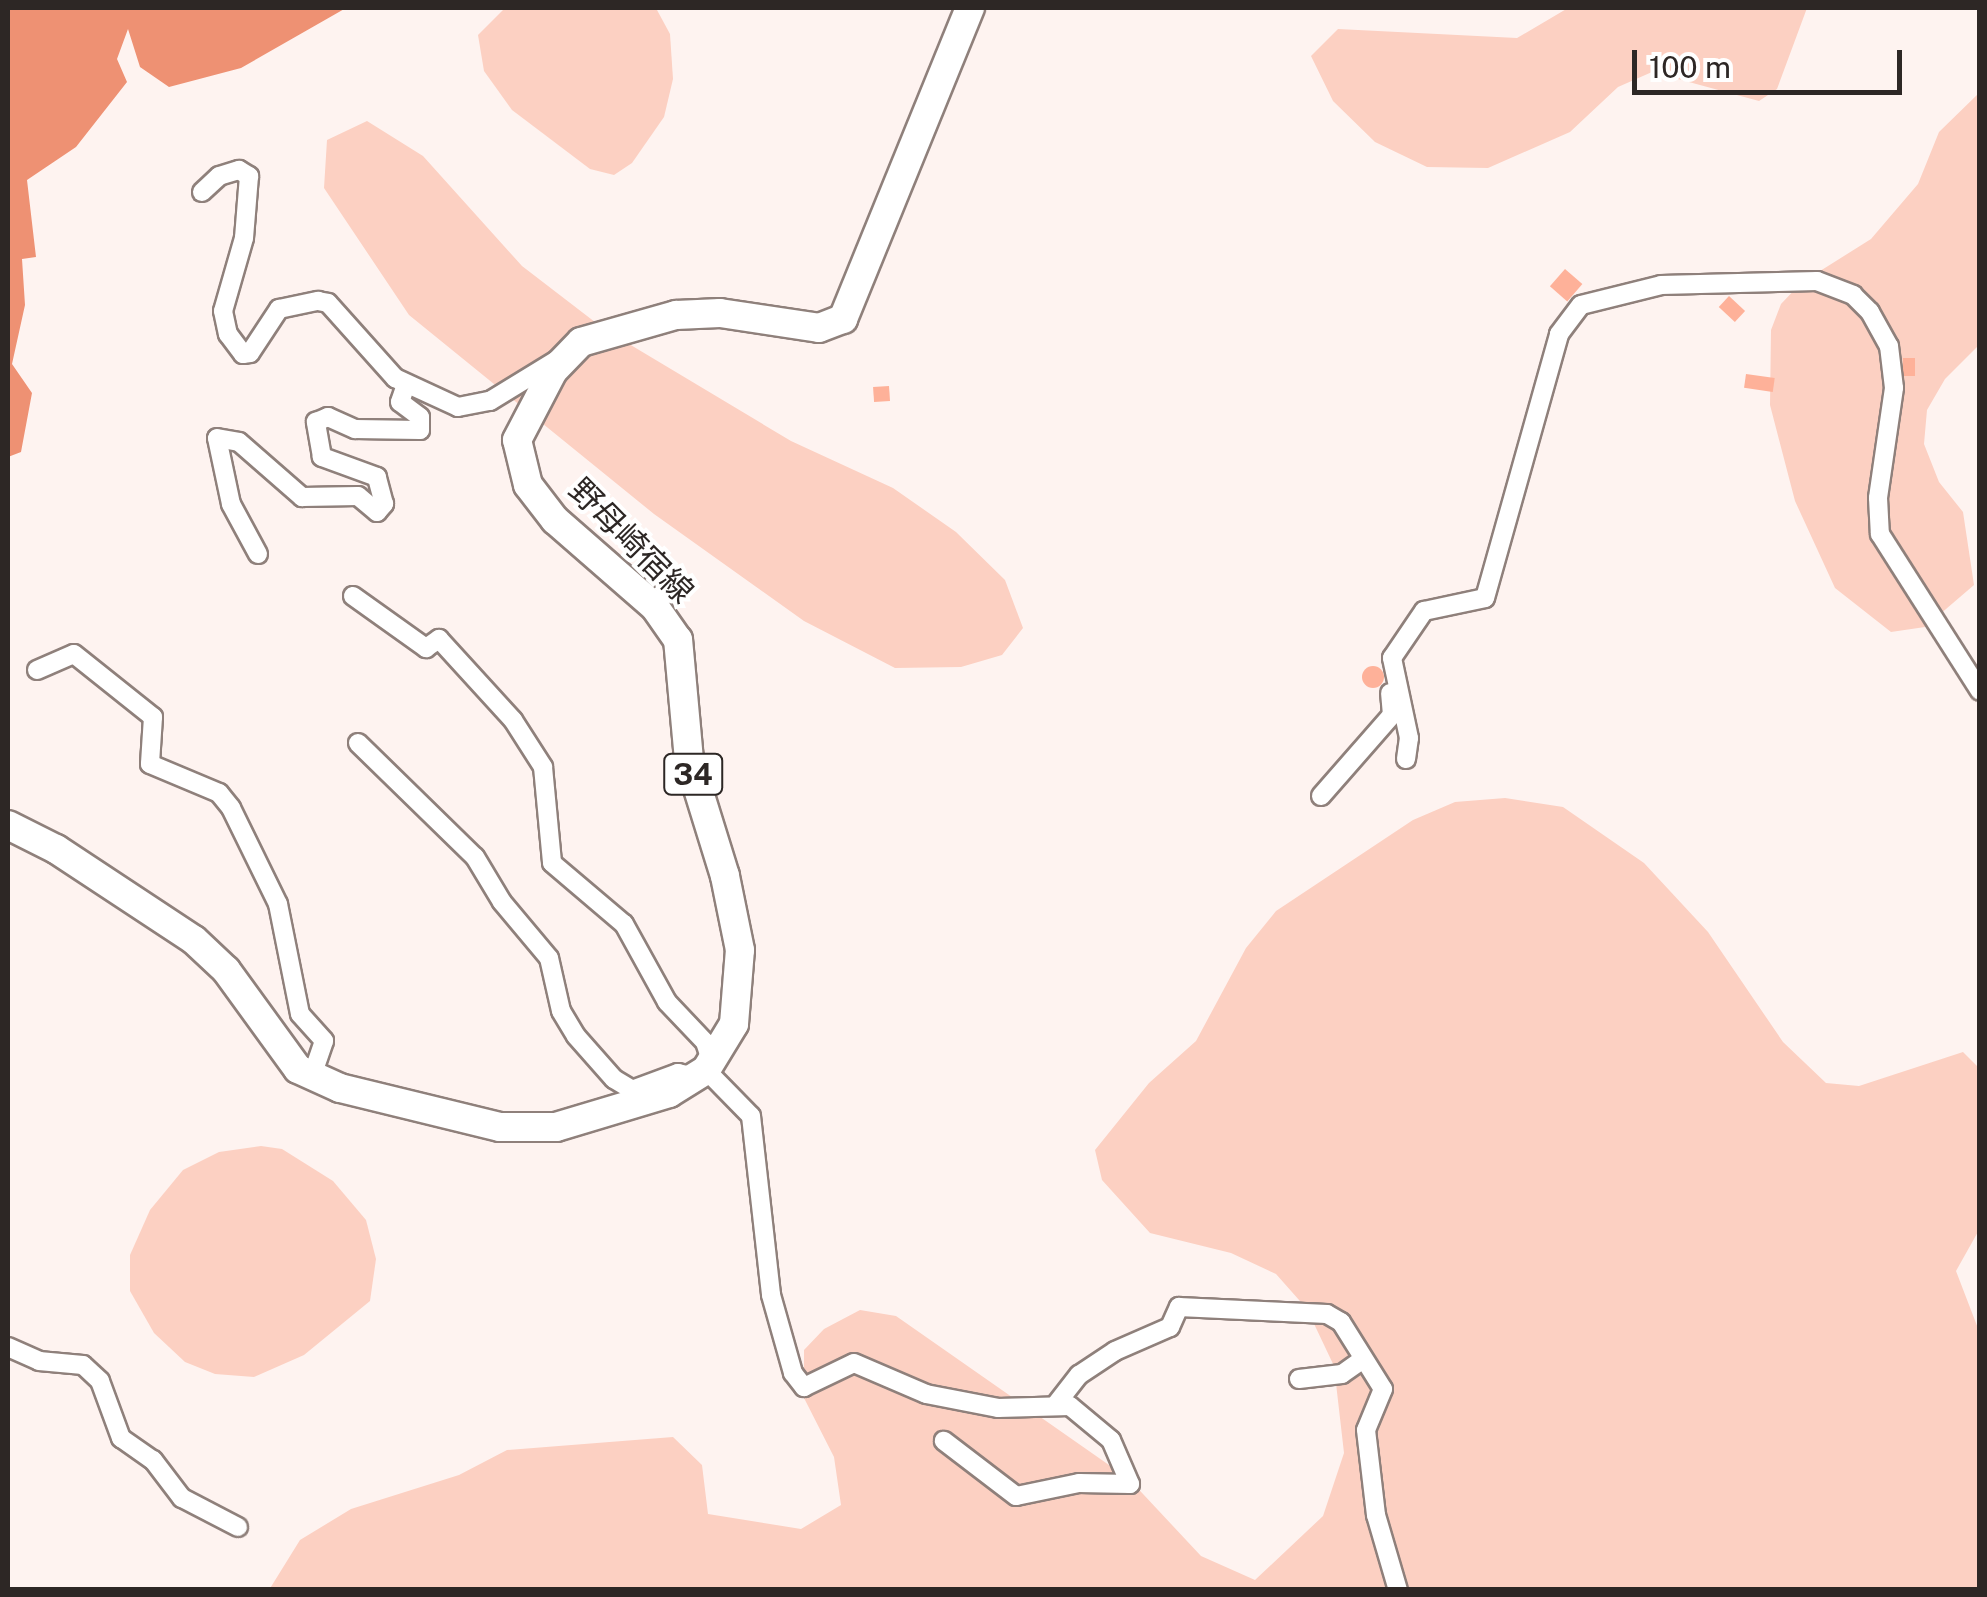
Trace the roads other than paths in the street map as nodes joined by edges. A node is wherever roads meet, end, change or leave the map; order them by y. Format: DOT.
graph roads {
  1 [pos="970,8"];
  2 [pos="202,192"];
  3 [pos="563,359"];
  4 [pos="406,385"];
  5 [pos="258,554"];
  6 [pos="353,596"];
  7 [pos="1392,658"];
  8 [pos="37,670"];
  9 [pos="1980,691"];
  10 [pos="358,743"];
  11 [pos="1406,759"];
  12 [pos="1321,796"];
  13 [pos="8,825"];
  14 [pos="705,1071"];
  15 [pos="312,1076"];
  16 [pos="8,1347"];
  17 [pos="1362,1360"];
  18 [pos="1299,1378"];
  19 [pos="1057,1402"];
  20 [pos="944,1441"];
  21 [pos="238,1526"];
  22 [pos="1398,1590"];
  1 -- 3 [label="main road, 野母崎宿線 / 34"];
  2 -- 4 [label="street"];
  3 -- 4 [label="street"];
  3 -- 14 [label="main road, 野母崎宿線 / 34"];
  4 -- 5 [label="street"];
  6 -- 14 [label="street"];
  7 -- 9 [label="street"];
  7 -- 11 [label="street"];
  7 -- 12 [label="street"];
  8 -- 15 [label="street"];
  10 -- 14 [label="street"];
  13 -- 15 [label="main road"];
  14 -- 15 [label="main road"];
  14 -- 19 [label="street"];
  16 -- 21 [label="street"];
  17 -- 18 [label="street"];
  17 -- 19 [label="street"];
  17 -- 22 [label="street"];
  19 -- 20 [label="street"];
}
